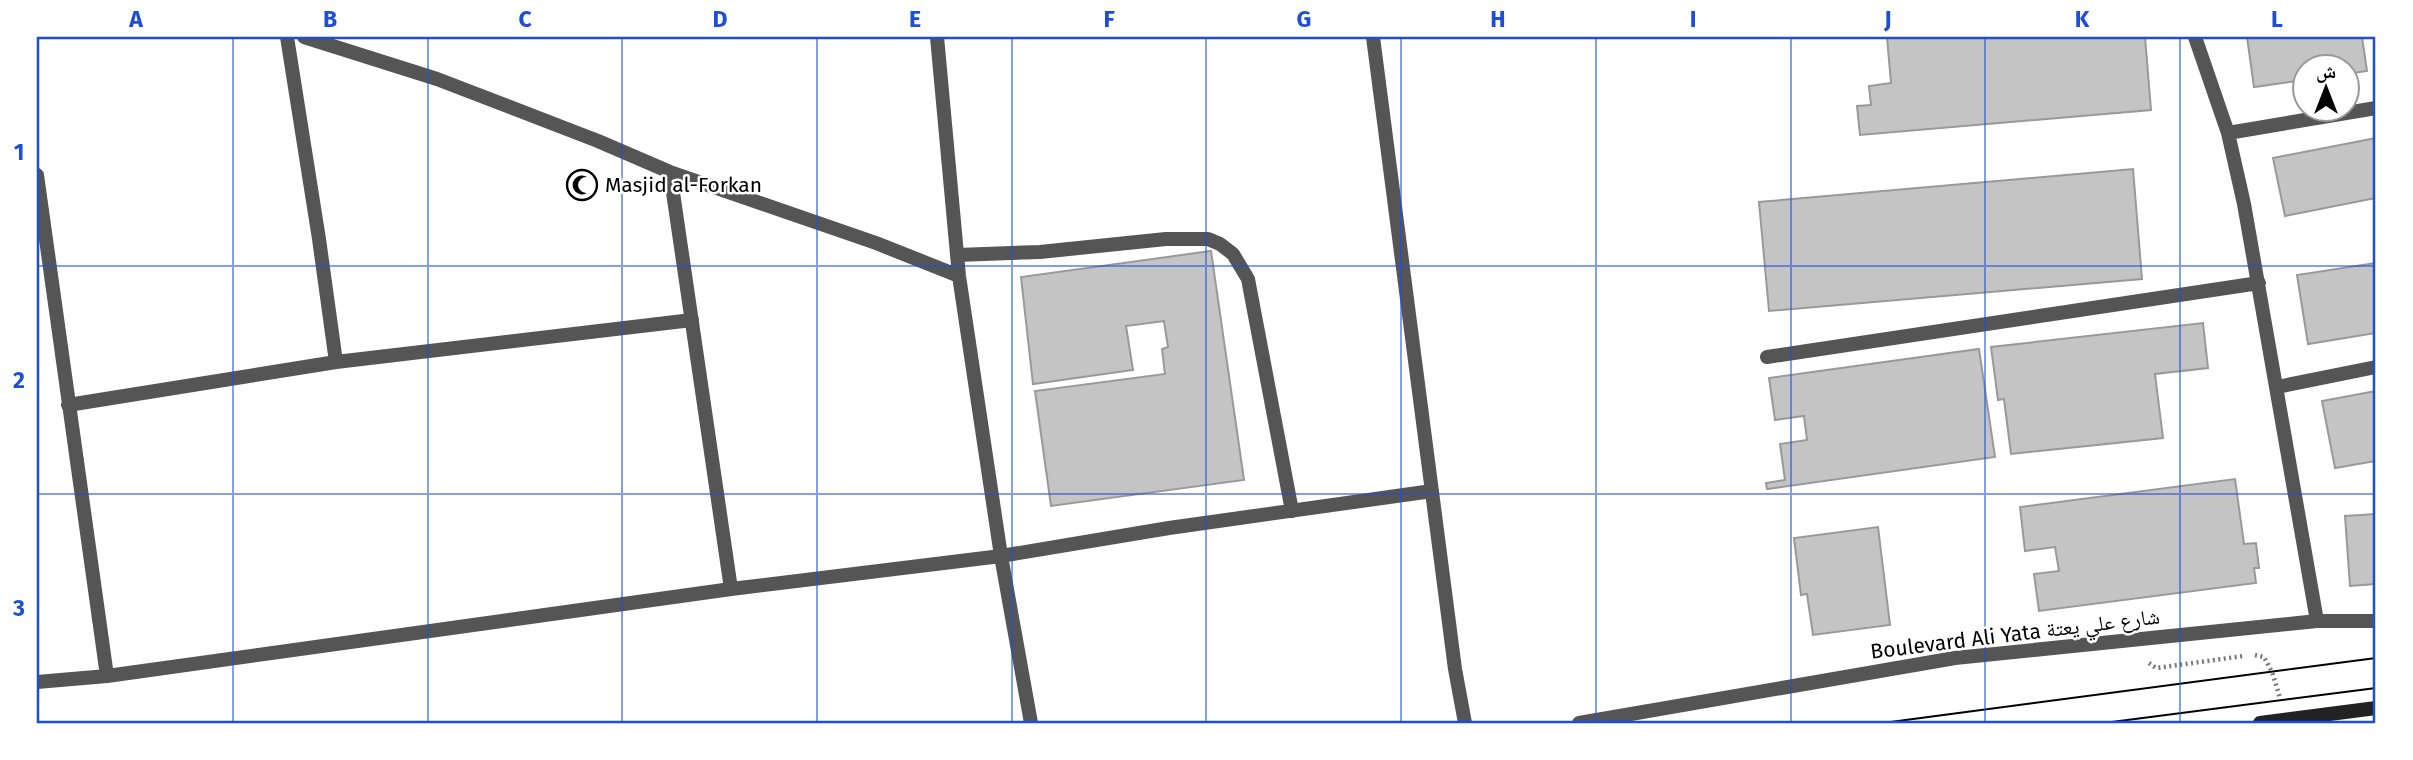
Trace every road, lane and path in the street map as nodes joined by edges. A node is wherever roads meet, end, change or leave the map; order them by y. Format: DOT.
graph roads {
  1 [pos="287,37"];
  2 [pos="304,37"];
  3 [pos="937,37"];
  4 [pos="1373,37"];
  5 [pos="2195,37"];
  6 [pos="2376,108"];
  7 [pos="2228,133"];
  8 [pos="670,172"];
  9 [pos="37,175"];
  10 [pos="957,255"];
  11 [pos="959,276"];
  12 [pos="2259,283"];
  13 [pos="692,320"];
  14 [pos="1767,357"];
  15 [pos="336,362"];
  16 [pos="2376,368"];
  17 [pos="2277,387"];
  18 [pos="68,405"];
  19 [pos="1432,491"];
  20 [pos="1292,511"];
  21 [pos="1001,556"];
  22 [pos="731,589"];
  23 [pos="2317,621"];
  24 [pos="2376,621"];
  25 [pos="107,676"];
  26 [pos="37,682"];
  27 [pos="2376,708"];
  28 [pos="1031,723"];
  29 [pos="1465,723"];
  30 [pos="1579,723"];
  31 [pos="2260,723"];
  1 -- 15 [label="street"];
  2 -- 8 [label="street"];
  3 -- 10 [label="street"];
  4 -- 19 [label="street"];
  5 -- 7 [label="street"];
  6 -- 7 [label="street"];
  7 -- 12 [label="street"];
  8 -- 11 [label="street"];
  8 -- 13 [label="street"];
  9 -- 18 [label="street"];
  10 -- 11 [label="street"];
  10 -- 20 [label="street"];
  11 -- 21 [label="street"];
  12 -- 14 [label="street"];
  12 -- 17 [label="street"];
  13 -- 15 [label="street"];
  13 -- 22 [label="street"];
  15 -- 18 [label="street"];
  16 -- 17 [label="street"];
  17 -- 23 [label="street"];
  18 -- 25 [label="street"];
  19 -- 20 [label="street"];
  19 -- 29 [label="street"];
  20 -- 21 [label="street"];
  21 -- 22 [label="street"];
  21 -- 28 [label="street"];
  22 -- 25 [label="street"];
  23 -- 24 [label="street, Boulevard Ali Yata شارع علي يعتة"];
  23 -- 30 [label="street, Boulevard Ali Yata شارع علي يعتة"];
  25 -- 26 [label="street"];
  27 -- 31 [label="main road"];
}
